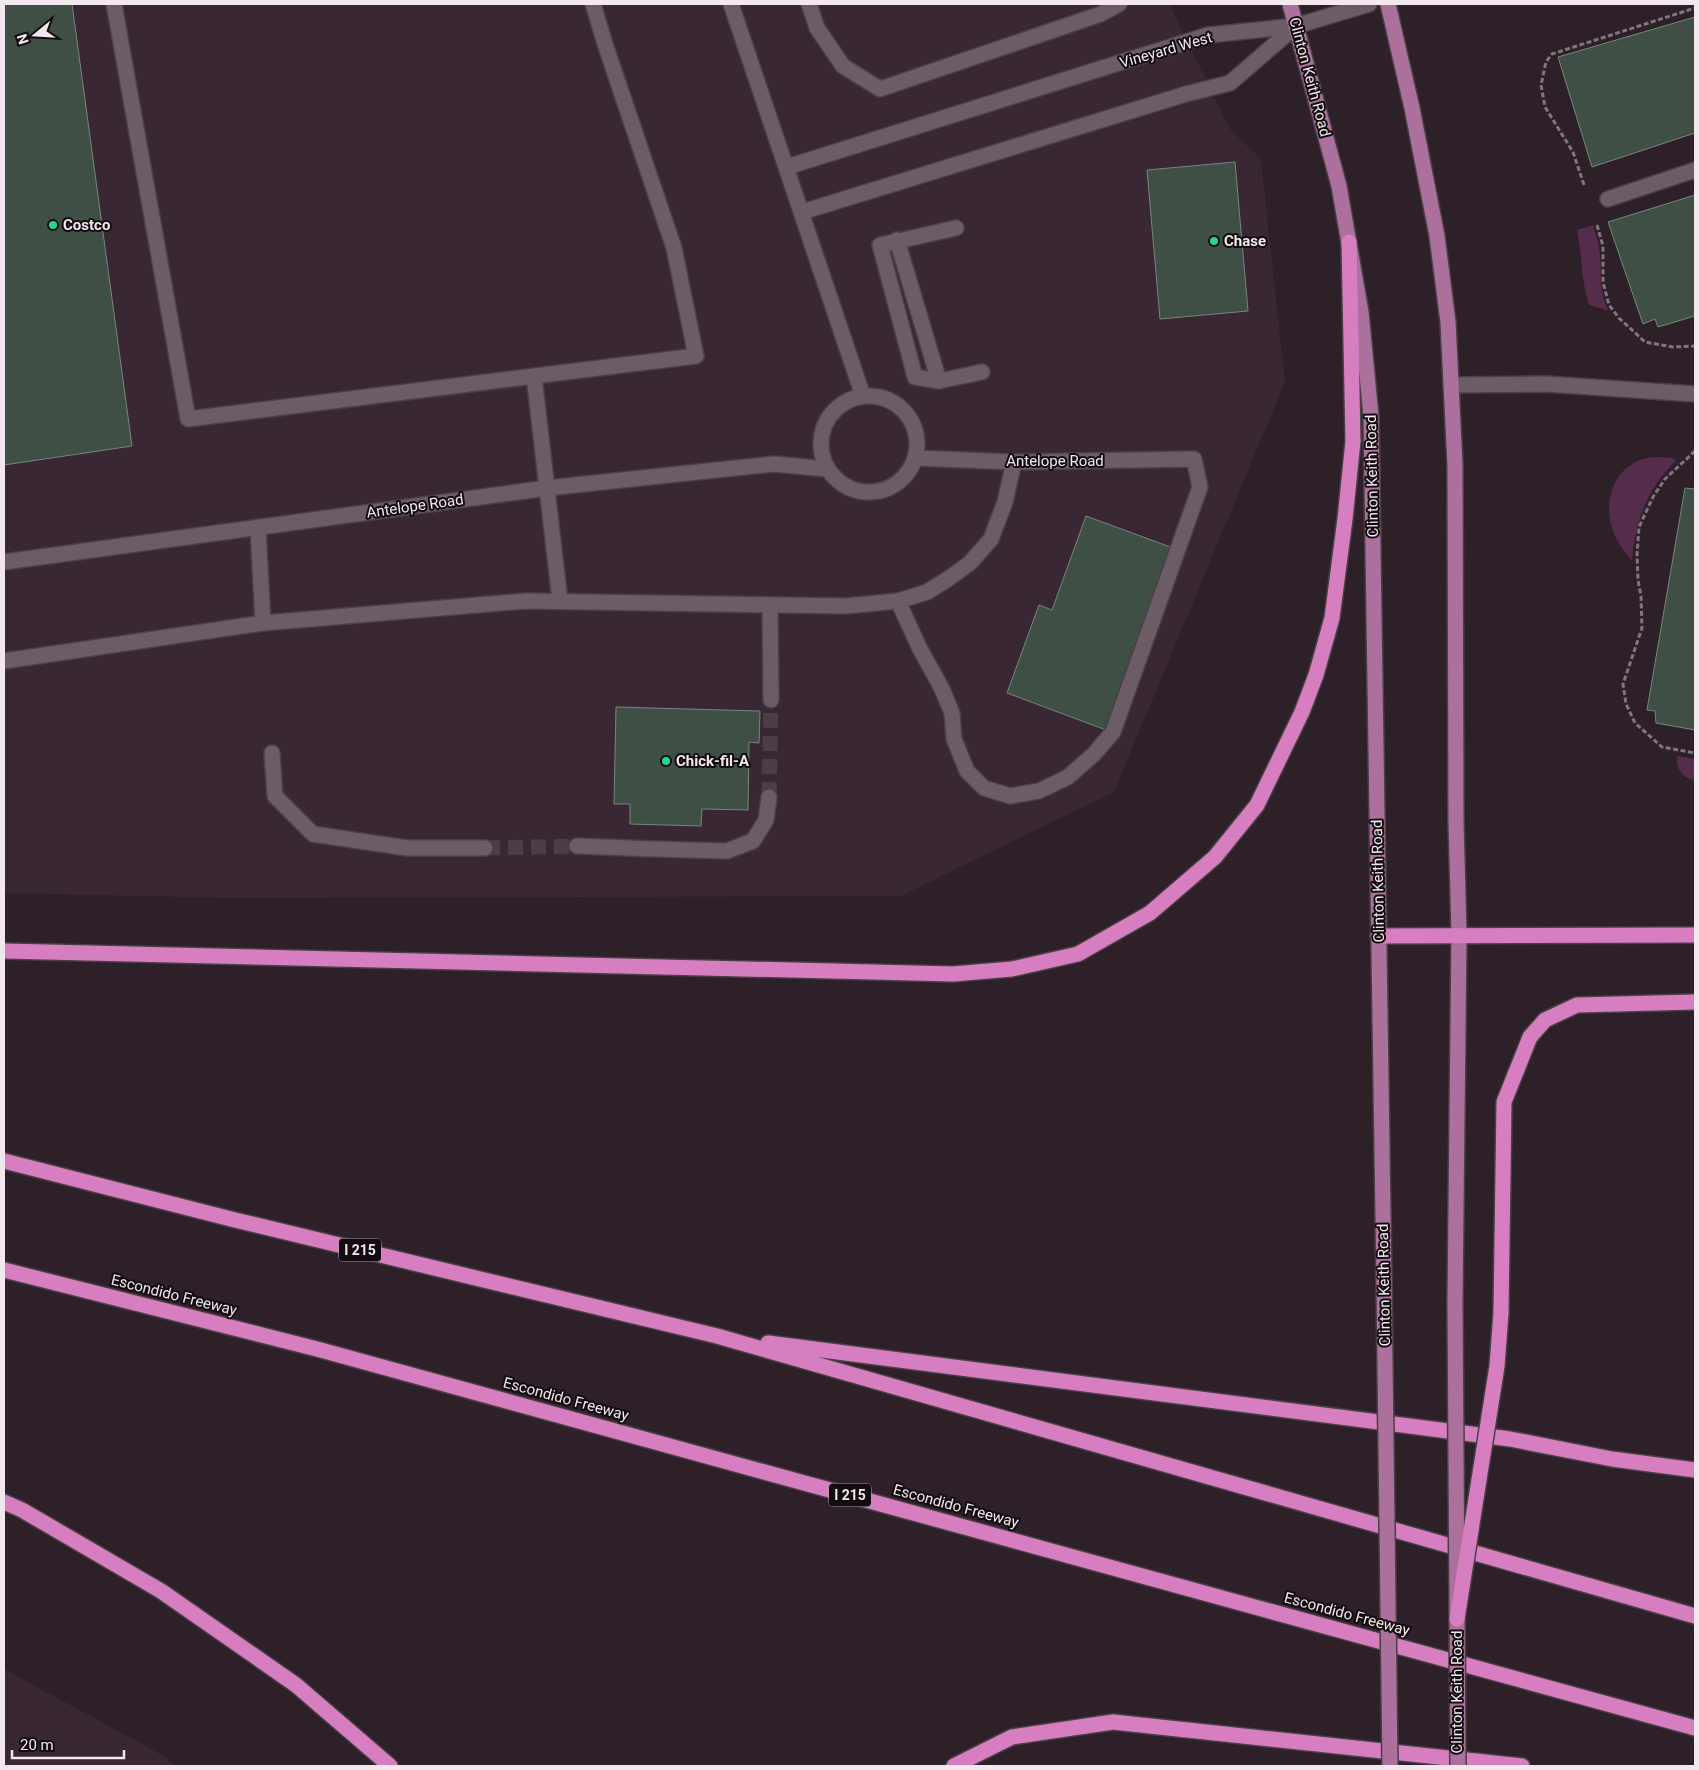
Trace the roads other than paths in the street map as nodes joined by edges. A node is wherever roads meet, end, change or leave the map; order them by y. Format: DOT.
graph roads {
  1 [pos="114,4"];
  2 [pos="593,4"];
  3 [pos="731,4"];
  4 [pos="809,4"];
  5 [pos="1119,4"];
  6 [pos="1290,4"];
  7 [pos="1369,4"];
  8 [pos="1388,4"];
  9 [pos="1296,26"];
  10 [pos="787,167"];
  11 [pos="1695,170"];
  12 [pos="1608,199"];
  13 [pos="802,212"];
  14 [pos="956,228"];
  15 [pos="897,240"];
  16 [pos="1349,242"];
  17 [pos="982,372"];
  18 [pos="534,376"];
  19 [pos="939,381"];
  20 [pos="1451,385"];
  21 [pos="1695,394"];
  22 [pos="863,396"];
  23 [pos="916,458"];
  24 [pos="1014,462"];
  25 [pos="827,468"];
  26 [pos="547,488"];
  27 [pos="258,528"];
  28 [pos="4,562"];
  29 [pos="560,601"];
  30 [pos="898,601"];
  31 [pos="770,605"];
  32 [pos="262,623"];
  33 [pos="4,661"];
  34 [pos="771,700"];
  35 [pos="272,753"];
  36 [pos="769,797"];
  37 [pos="577,846"];
  38 [pos="485,848"];
  39 [pos="1459,934"];
  40 [pos="1695,935"];
  41 [pos="1378,936"];
  42 [pos="4,951"];
  43 [pos="1695,1002"];
  44 [pos="4,1162"];
  45 [pos="4,1270"];
  46 [pos="717,1336"];
  47 [pos="1695,1470"];
  48 [pos="4,1502"];
  49 [pos="1695,1616"];
  50 [pos="1457,1619"];
  51 [pos="1695,1728"];
  52 [pos="390,1766"];
  53 [pos="954,1766"];
  54 [pos="1390,1766"];
  55 [pos="1458,1766"];
  56 [pos="1522,1766"];
  1 -- 18 [label="street"];
  2 -- 18 [label="street"];
  3 -- 10 [label="street"];
  4 -- 5 [label="street"];
  6 -- 9 [label="main road, Clinton Keith Road"];
  7 -- 9 [label="street"];
  8 -- 20 [label="main road, Clinton Keith Road"];
  9 -- 10 [label="street, Vineyard West"];
  9 -- 13 [label="street"];
  9 -- 16 [label="main road, Clinton Keith Road"];
  10 -- 13 [label="street"];
  11 -- 12 [label="street"];
  13 -- 22 [label="street"];
  14 -- 15 [label="street"];
  15 -- 19 [label="street"];
  15 -- 19 [label="street"];
  16 -- 41 [label="main road, Clinton Keith Road"];
  16 -- 42 [label="highway"];
  17 -- 19 [label="street"];
  18 -- 26 [label="street"];
  20 -- 21 [label="street"];
  20 -- 39 [label="main road, Clinton Keith Road"];
  22 -- 23 [label="street"];
  22 -- 25 [label="street"];
  23 -- 24 [label="street, Antelope Road"];
  23 -- 25 [label="street"];
  24 -- 30 [label="street"];
  24 -- 30 [label="street, Antelope Road"];
  25 -- 26 [label="street, Antelope Road"];
  26 -- 27 [label="street, Antelope Road"];
  26 -- 29 [label="street"];
  27 -- 28 [label="street, Antelope Road"];
  27 -- 32 [label="street"];
  29 -- 31 [label="street"];
  29 -- 32 [label="street"];
  30 -- 31 [label="street"];
  31 -- 34 [label="street"];
  32 -- 33 [label="street"];
  35 -- 38 [label="street"];
  36 -- 37 [label="street"];
  39 -- 40 [label="highway"];
  39 -- 41 [label="highway"];
  39 -- 50 [label="main road, Clinton Keith Road, bridge"];
  41 -- 54 [label="main road, Clinton Keith Road, bridge"];
  43 -- 50 [label="highway, bridge"];
  44 -- 46 [label="highway, I 215"];
  45 -- 51 [label="highway, Escondido Freeway / I 215"];
  46 -- 47 [label="highway"];
  46 -- 49 [label="highway, I 215"];
  48 -- 52 [label="highway"];
  50 -- 55 [label="main road, Clinton Keith Road, bridge"];
  53 -- 56 [label="highway"];
}
